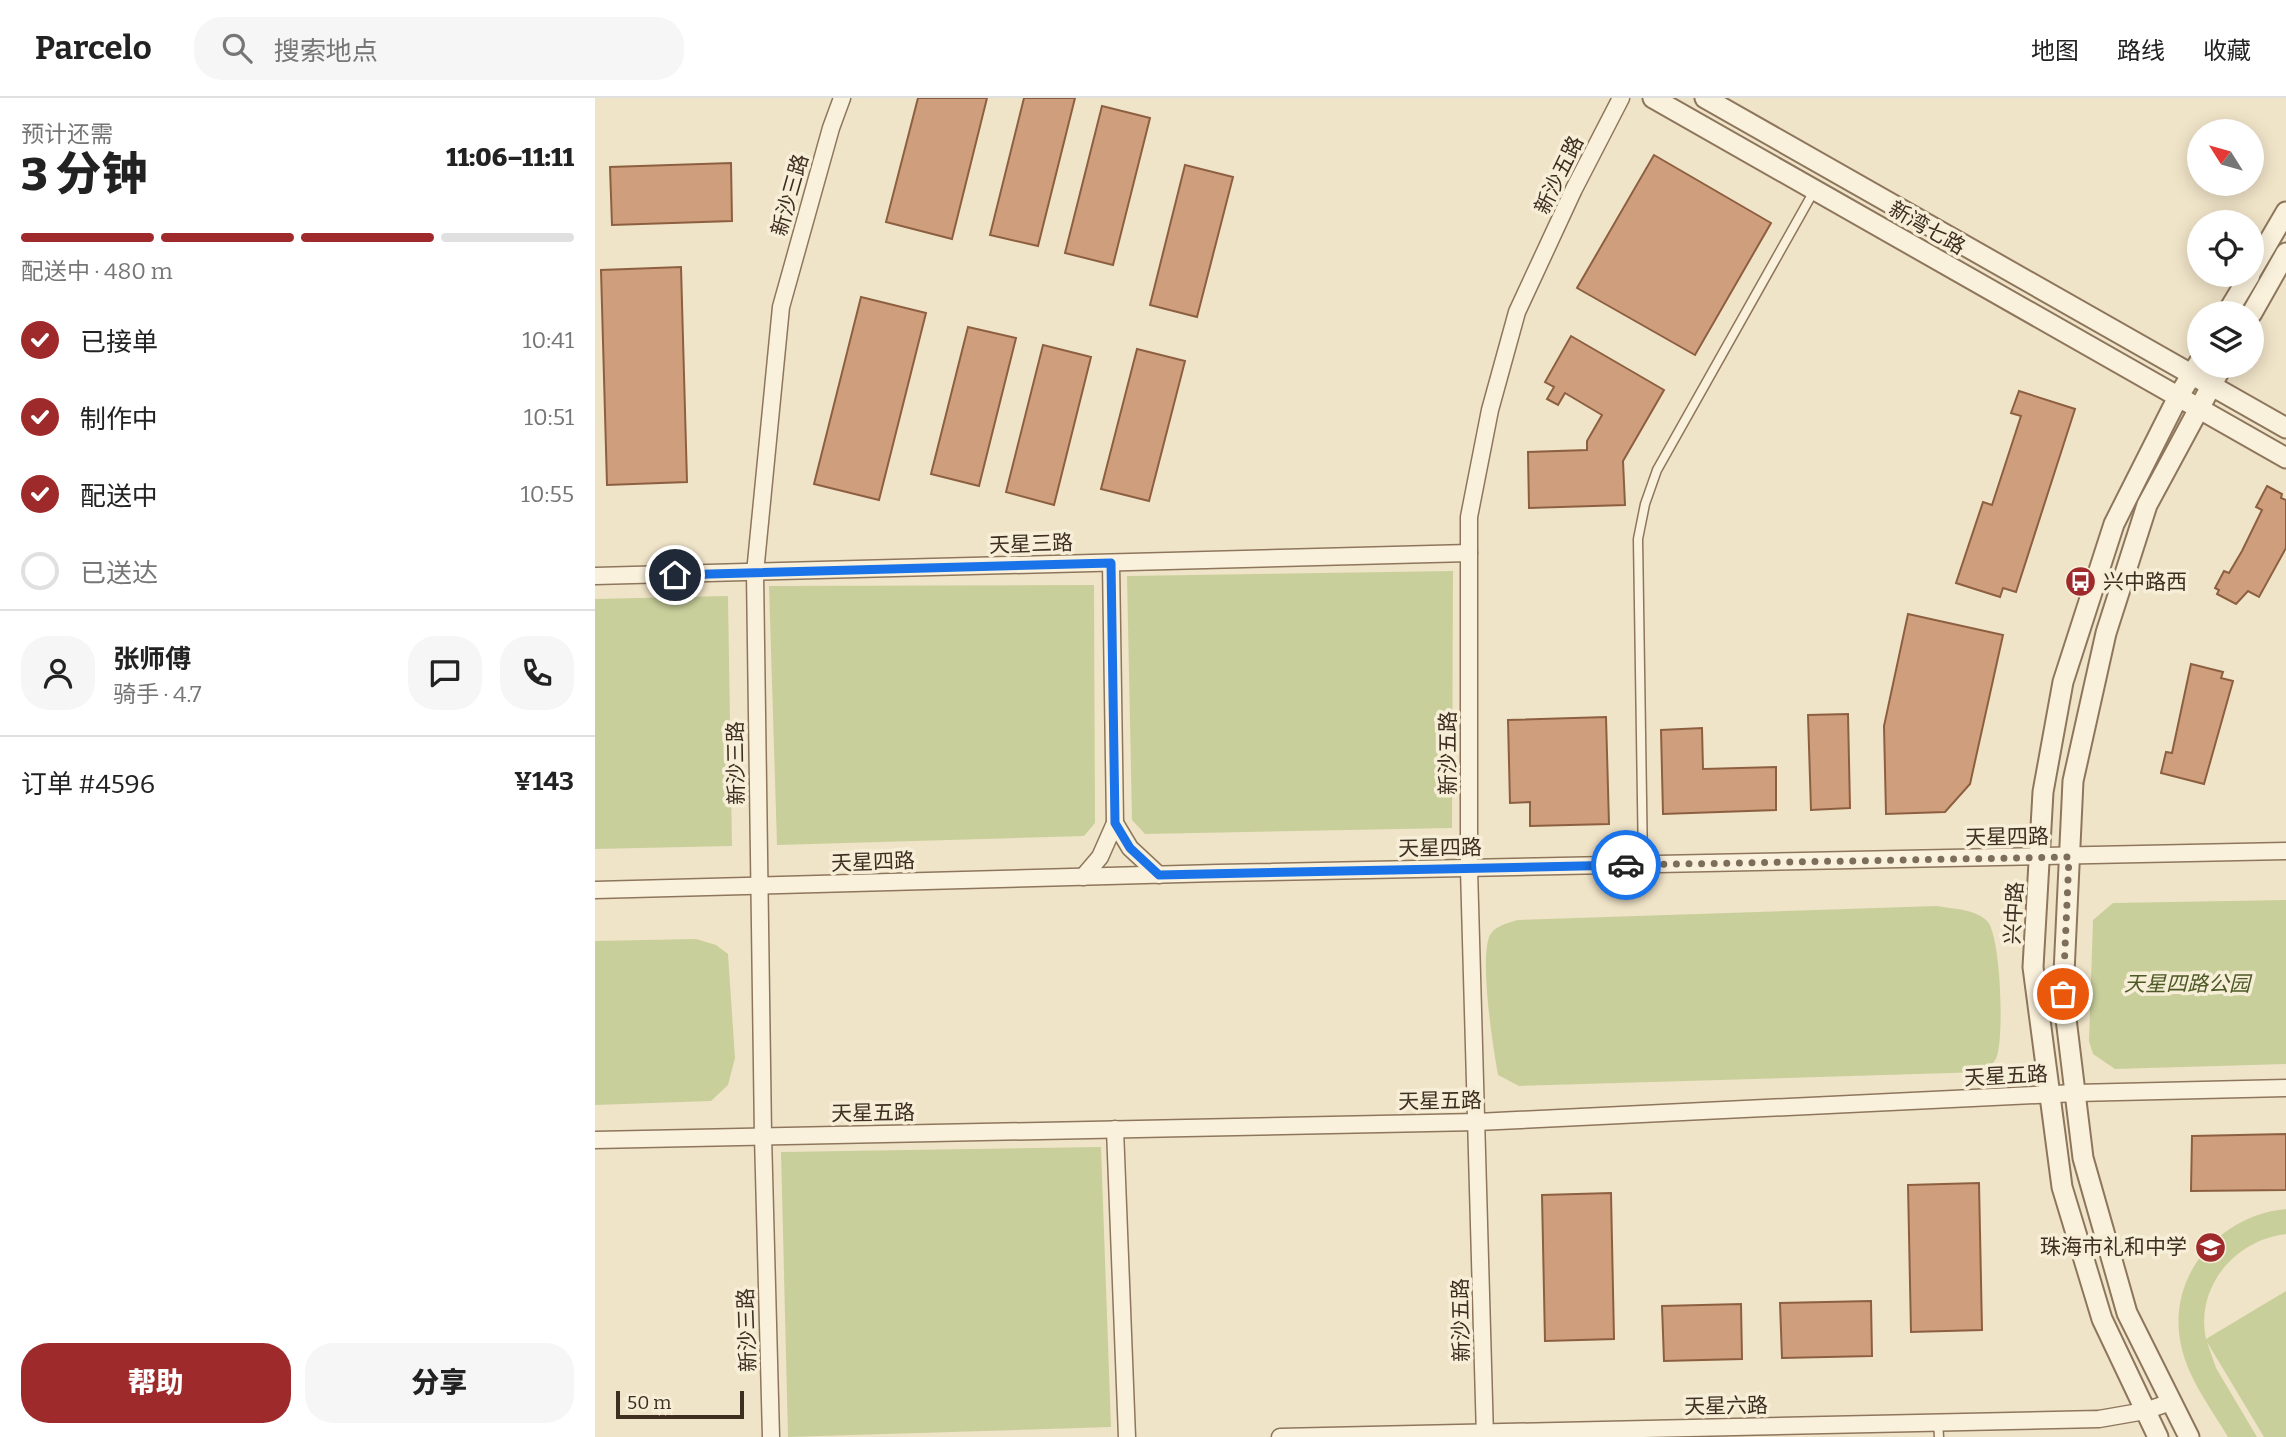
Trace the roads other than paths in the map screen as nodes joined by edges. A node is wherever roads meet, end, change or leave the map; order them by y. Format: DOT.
graph roads {
  1 [pos="842,98"];
  2 [pos="1621,98"];
  3 [pos="1653,98"];
  4 [pos="1705,98"];
  5 [pos="1815,190"];
  6 [pos="2286,212"];
  7 [pos="2264,250"];
  8 [pos="2286,253"];
  9 [pos="2259,301"];
  10 [pos="2187,363"];
  11 [pos="2190,378"];
  12 [pos="2205,378"];
  13 [pos="2215,378"];
  14 [pos="2211,385"];
  15 [pos="2178,397"];
  16 [pos="2198,408"];
  17 [pos="2286,428"];
  18 [pos="2286,458"];
  19 [pos="1469,553"];
  20 [pos="1111,563"];
  21 [pos="755,573"];
  22 [pos="595,576"];
  23 [pos="1115,823"];
  24 [pos="2286,851"];
  25 [pos="2039,857"];
  26 [pos="2069,857"];
  27 [pos="1643,865"];
  28 [pos="1469,869"];
  29 [pos="1159,875"];
  30 [pos="1083,877"];
  31 [pos="758,886"];
  32 [pos="595,890"];
  33 [pos="2286,1088"];
  34 [pos="2075,1093"];
  35 [pos="2050,1095"];
  36 [pos="1477,1122"];
  37 [pos="1115,1129"];
  38 [pos="763,1136"];
  39 [pos="595,1140"];
  40 [pos="2171,1402"];
  41 [pos="2145,1410"];
  42 [pos="1939,1430"];
  43 [pos="1485,1434"];
  44 [pos="771,1437"];
  45 [pos="1127,1437"];
  46 [pos="1280,1437"];
  47 [pos="2158,1437"];
  48 [pos="2189,1437"];
  1 -- 21 [label="street, 新沙三路"];
  2 -- 19 [label="street, 新沙五路"];
  3 -- 5 [label="street, 新湾七路"];
  4 -- 10 [label="street, 新湾七路"];
  5 -- 15 [label="street, 新湾七路"];
  5 -- 27 [label="lane"];
  6 -- 7 [label="street"];
  8 -- 9 [label="street"];
  11 -- 15 [label="street, 兴中路"];
  12 -- 14 [label="street, 新湾七路"];
  13 -- 14 [label="street"];
  14 -- 16 [label="street"];
  14 -- 17 [label="street, 新湾七路"];
  15 -- 16 [label="street, 新湾七路"];
  15 -- 25 [label="street, 兴中路"];
  16 -- 18 [label="street, 新湾七路"];
  16 -- 26 [label="street"];
  19 -- 20 [label="street, 天星三路"];
  19 -- 28 [label="street, 新沙五路"];
  20 -- 21 [label="street, 天星三路"];
  20 -- 23 [label="street"];
  21 -- 22 [label="street, 天星三路"];
  21 -- 31 [label="street, 新沙三路"];
  23 -- 29 [label="street"];
  23 -- 30 [label="street"];
  24 -- 26 [label="street, 天星四路"];
  25 -- 26 [label="street, 天星四路"];
  25 -- 27 [label="street, 天星四路"];
  25 -- 35 [label="street, 兴中路"];
  26 -- 34 [label="street"];
  27 -- 28 [label="street, 天星四路"];
  28 -- 29 [label="street, 天星四路"];
  28 -- 36 [label="street, 新沙五路"];
  29 -- 30 [label="street, 天星四路"];
  30 -- 31 [label="street, 天星四路"];
  31 -- 32 [label="street, 天星四路"];
  31 -- 38 [label="street, 新沙三路"];
  33 -- 34 [label="street, 天星五路"];
  34 -- 35 [label="street, 天星五路"];
  34 -- 40 [label="street"];
  35 -- 36 [label="street, 天星五路"];
  35 -- 41 [label="street, 兴中路"];
  36 -- 37 [label="street, 天星五路"];
  36 -- 43 [label="street, 新沙五路"];
  37 -- 38 [label="street, 天星五路"];
  37 -- 45 [label="street"];
  38 -- 39 [label="street, 天星五路"];
  38 -- 44 [label="street, 新沙三路"];
  40 -- 41 [label="street, 天星六路"];
  40 -- 48 [label="street"];
  41 -- 42 [label="street, 天星六路"];
  41 -- 47 [label="street, 兴中路"];
  42 -- 43 [label="street, 天星六路"];
  43 -- 46 [label="street, 天星六路"];
}
